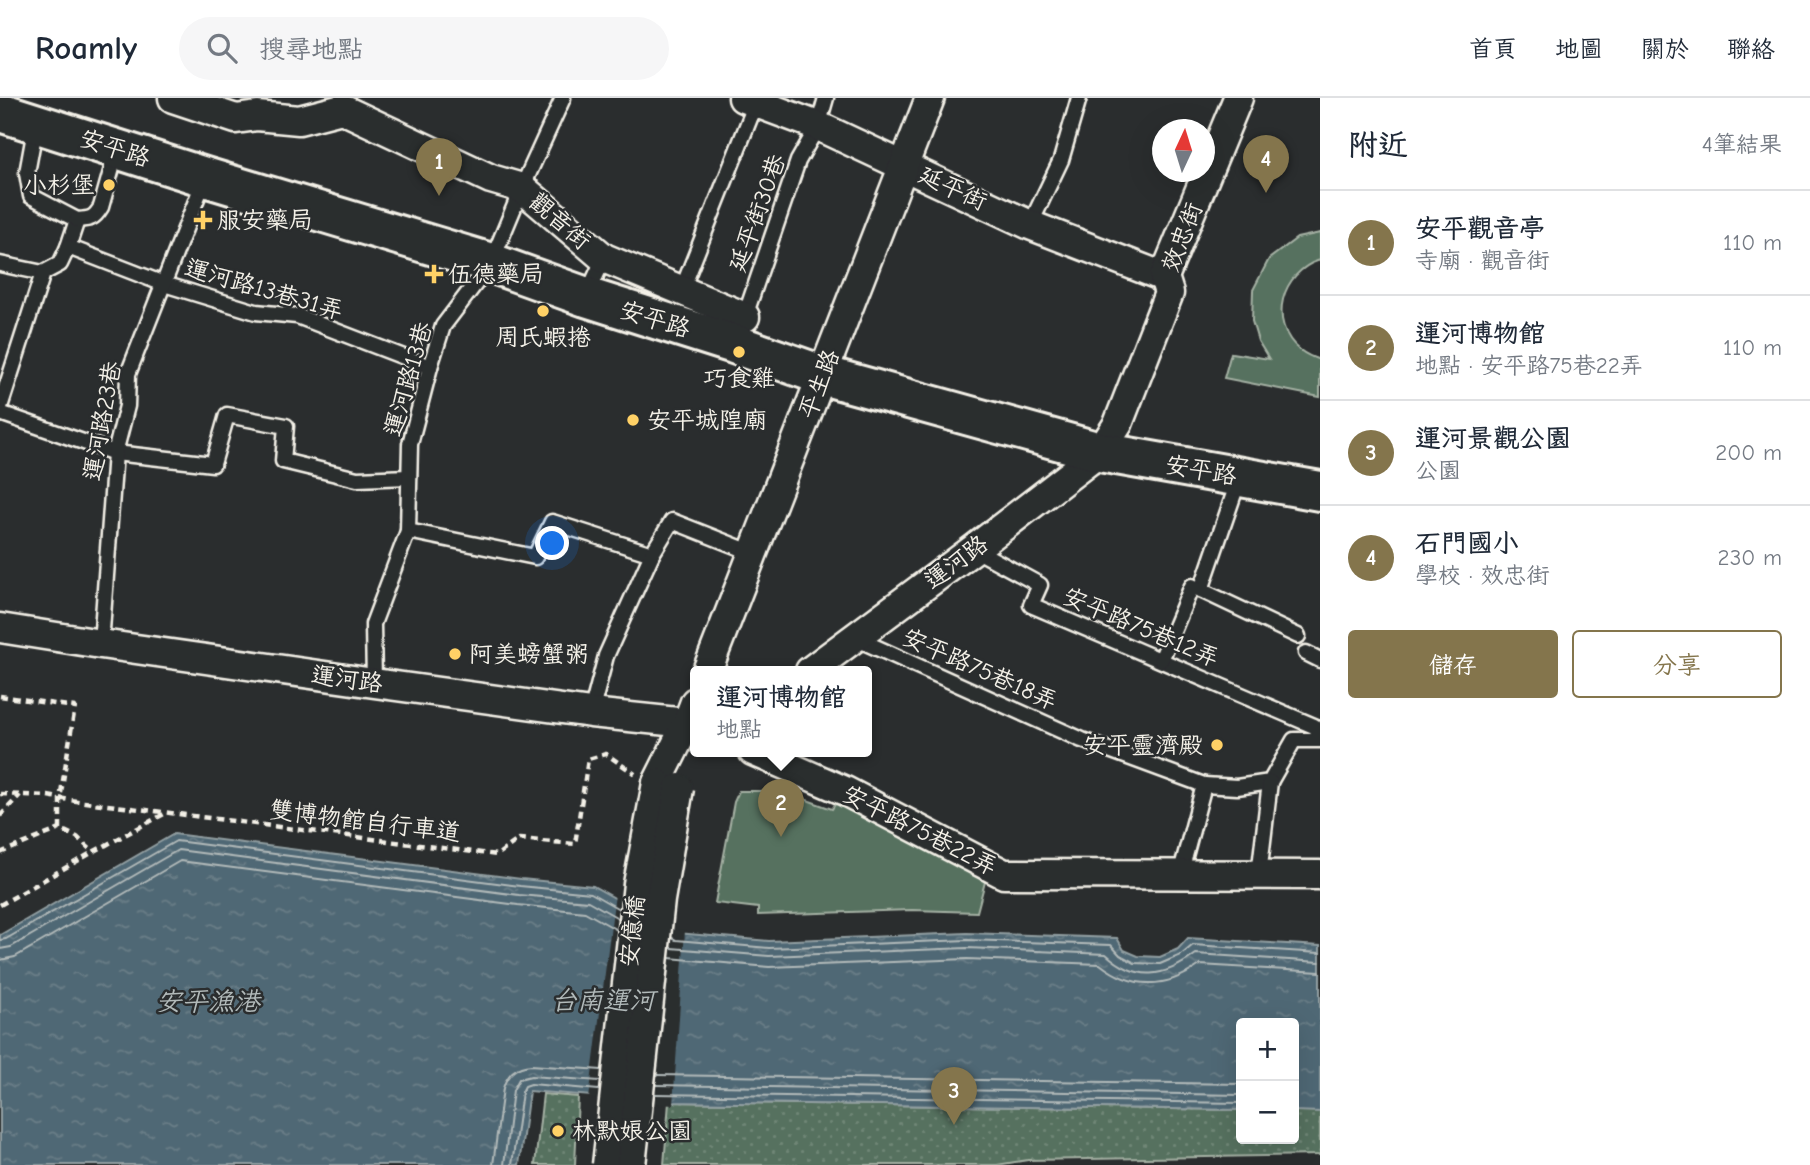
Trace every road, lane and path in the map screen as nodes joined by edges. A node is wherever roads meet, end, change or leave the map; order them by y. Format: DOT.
graph roads {
  1 [pos="173,98"];
  2 [pos="563,98"];
  3 [pos="826,98"];
  4 [pos="930,98"];
  5 [pos="1079,98"];
  6 [pos="1238,98"];
  7 [pos="750,101"];
  8 [pos="340,104"];
  9 [pos="259,107"];
  10 [pos="0,112"];
  11 [pos="36,123"];
  12 [pos="818,126"];
  13 [pos="117,149"];
  14 [pos="904,165"];
  15 [pos="205,177"];
  16 [pos="522,188"];
  17 [pos="77,220"];
  18 [pos="1030,225"];
  19 [pos="68,247"];
  20 [pos="604,258"];
  21 [pos="491,263"];
  22 [pos="0,264"];
  23 [pos="43,273"];
  24 [pos="1164,277"];
  25 [pos="163,284"];
  26 [pos="681,292"];
  27 [pos="586,297"];
  28 [pos="740,330"];
  29 [pos="430,367"];
  30 [pos="822,375"];
  31 [pos="0,407"];
  32 [pos="0,413"];
  33 [pos="1100,452"];
  34 [pos="115,453"];
  35 [pos="1240,476"];
  36 [pos="410,477"];
  37 [pos="1320,491"];
  38 [pos="408,531"];
  39 [pos="974,549"];
  40 [pos="753,553"];
  41 [pos="652,554"];
  42 [pos="1200,590"];
  43 [pos="0,628"];
  44 [pos="1298,636"];
  45 [pos="855,638"];
  46 [pos="101,644"];
  47 [pos="1306,653"];
  48 [pos="1161,660"];
  49 [pos="1320,660"];
  50 [pos="709,666"];
  51 [pos="817,666"];
  52 [pos="374,682"];
  53 [pos="0,696"];
  54 [pos="591,713"];
  55 [pos="690,719"];
  56 [pos="690,725"];
  57 [pos="1320,733"];
  58 [pos="1320,740"];
  59 [pos="766,757"];
  60 [pos="1270,782"];
  61 [pos="659,783"];
  62 [pos="1204,785"];
  63 [pos="0,794"];
  64 [pos="21,794"];
  65 [pos="60,799"];
  66 [pos="167,813"];
  67 [pos="0,816"];
  68 [pos="60,829"];
  69 [pos="93,852"];
  70 [pos="0,853"];
  71 [pos="1180,875"];
  72 [pos="1259,875"];
  73 [pos="1320,875"];
  74 [pos="0,905"];
  75 [pos="607,1165"];
  76 [pos="631,1165"];
  1 -- 9 [label="street, 觀音街"];
  2 -- 16 [label="lane, 運河路13巷"];
  3 -- 12 [label="lane, 延平街30巷"];
  4 -- 14 [label="street, 平生路"];
  5 -- 18 [label="lane"];
  6 -- 24 [label="street, 效忠街"];
  7 -- 12 [label="street, 延平街"];
  7 -- 26 [label="lane"];
  8 -- 9 [label="street, 觀音街"];
  8 -- 16 [label="street, 觀音街"];
  10 -- 11 [label="street, 安平路"];
  11 -- 13 [label="street, 安平路"];
  11 -- 17 [label="lane"];
  12 -- 14 [label="street, 延平街"];
  12 -- 28 [label="lane, 延平街30巷"];
  13 -- 15 [label="street, 安平路"];
  13 -- 17 [label="lane"];
  14 -- 18 [label="street, 延平街"];
  14 -- 30 [label="street, 平生路"];
  15 -- 21 [label="street, 安平路"];
  15 -- 25 [label="lane, 運河路23巷"];
  16 -- 20 [label="street, 觀音街"];
  16 -- 21 [label="lane, 運河路13巷"];
  17 -- 19 [label="lane"];
  18 -- 24 [label="street, 延平街"];
  19 -- 23 [label="lane"];
  19 -- 25 [label="lane, 運河路13巷31弄"];
  20 -- 26 [label="street, 觀音街"];
  20 -- 27 [label="lane"];
  21 -- 27 [label="street, 安平路"];
  21 -- 29 [label="lane, 運河路13巷"];
  22 -- 23 [label="lane"];
  23 -- 31 [label="lane"];
  24 -- 33 [label="street, 效忠街"];
  25 -- 29 [label="lane, 運河路13巷31弄"];
  25 -- 34 [label="lane, 運河路23巷"];
  26 -- 28 [label="street, 觀音街"];
  27 -- 28 [label="street, 安平路"];
  28 -- 30 [label="street, 安平路"];
  29 -- 36 [label="lane, 運河路13巷"];
  30 -- 33 [label="street, 安平路"];
  30 -- 40 [label="street, 平生路"];
  32 -- 34 [label="lane"];
  33 -- 35 [label="street, 安平路"];
  33 -- 39 [label="street, 運河路"];
  34 -- 36 [label="lane"];
  34 -- 46 [label="lane, 運河路23巷"];
  35 -- 37 [label="street, 安平路"];
  35 -- 42 [label="lane"];
  36 -- 38 [label="lane, 運河路13巷"];
  38 -- 41 [label="lane"];
  38 -- 52 [label="lane, 運河路13巷"];
  39 -- 45 [label="street, 運河路"];
  39 -- 48 [label="lane, 安平路75巷12弄"];
  40 -- 41 [label="lane"];
  40 -- 50 [label="street, 平生路"];
  41 -- 54 [label="lane"];
  42 -- 44 [label="lane"];
  42 -- 48 [label="lane"];
  43 -- 46 [label="street, 運河路"];
  45 -- 51 [label="street, 運河路"];
  45 -- 62 [label="lane, 安平路75巷18弄"];
  46 -- 52 [label="street, 運河路"];
  47 -- 49 [label="lane"];
  48 -- 57 [label="lane, 安平路75巷12弄"];
  52 -- 54 [label="street, 運河路"];
  53 -- 65 [label="path"];
  54 -- 55 [label="street, 運河路"];
  56 -- 61 [label="street"];
  58 -- 60 [label="lane"];
  59 -- 71 [label="street, 安平路75巷22弄"];
  60 -- 62 [label="lane, 安平路75巷18弄"];
  60 -- 72 [label="lane"];
  61 -- 66 [label="path, 雙博物館自行車道"];
  61 -- 75 [label="street, 安億橋, bridge"];
  61 -- 76 [label="street, 安億橋, bridge"];
  62 -- 71 [label="lane"];
  63 -- 64 [label="path, 雙博物館自行車道"];
  64 -- 65 [label="path, 雙博物館自行車道"];
  64 -- 67 [label="path"];
  65 -- 66 [label="path, 雙博物館自行車道"];
  65 -- 68 [label="path"];
  66 -- 69 [label="path"];
  68 -- 69 [label="path"];
  68 -- 70 [label="path"];
  69 -- 74 [label="path"];
  71 -- 72 [label="street, 安平路75巷22弄"];
  72 -- 73 [label="street, 安平路75巷22弄"];
}
